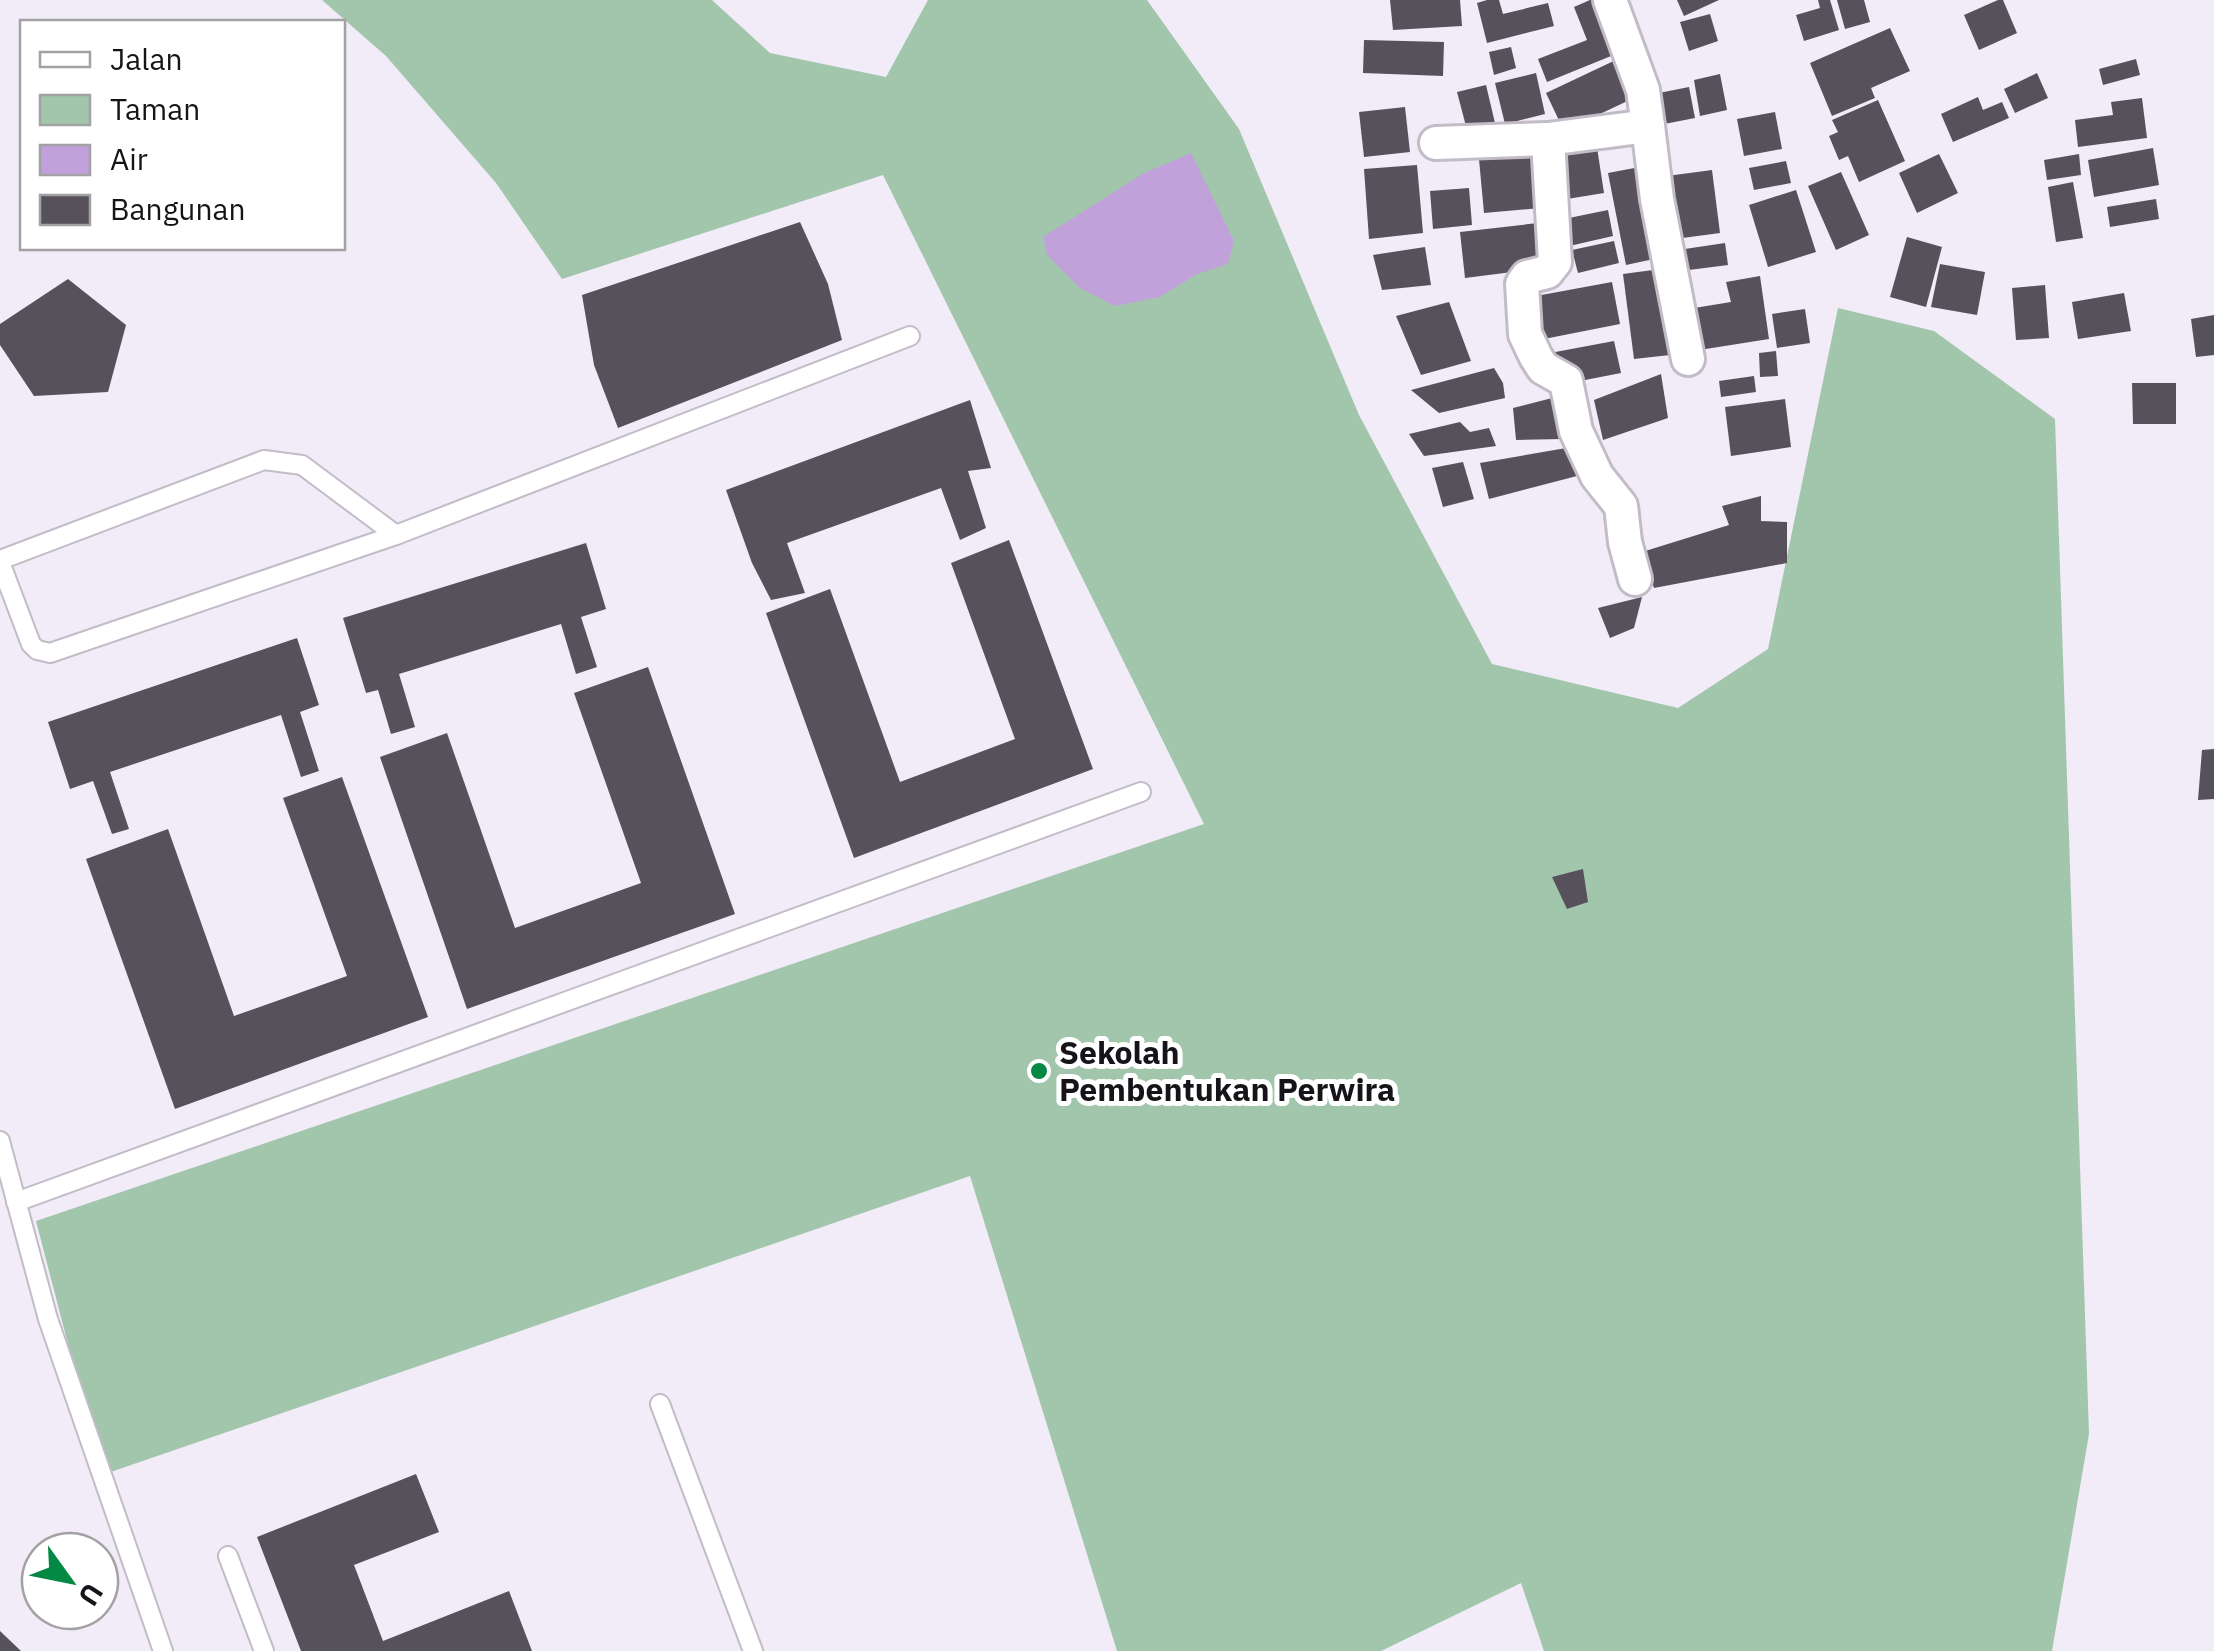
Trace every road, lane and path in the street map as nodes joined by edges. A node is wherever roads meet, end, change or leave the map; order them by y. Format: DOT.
graph roads {
  1 [pos="1610,0"];
  2 [pos="1648,126"];
  3 [pos="1548,139"];
  4 [pos="1436,143"];
  5 [pos="910,336"];
  6 [pos="1688,359"];
  7 [pos="396,535"];
  8 [pos="0,561"];
  9 [pos="1635,579"];
  10 [pos="1140,792"];
  11 [pos="0,1141"];
  12 [pos="16,1202"];
  13 [pos="660,1404"];
  14 [pos="228,1556"];
  15 [pos="163,1651"];
  16 [pos="264,1651"];
  17 [pos="752,1651"];
  1 -- 2 [label="street"];
  2 -- 3 [label="street"];
  2 -- 6 [label="street"];
  3 -- 4 [label="street"];
  3 -- 9 [label="street"];
  5 -- 7 [label="lane"];
  7 -- 8 [label="lane"];
  7 -- 8 [label="lane"];
  10 -- 12 [label="lane"];
  11 -- 12 [label="lane"];
  12 -- 15 [label="lane"];
  13 -- 17 [label="lane"];
  14 -- 16 [label="lane"];
}
